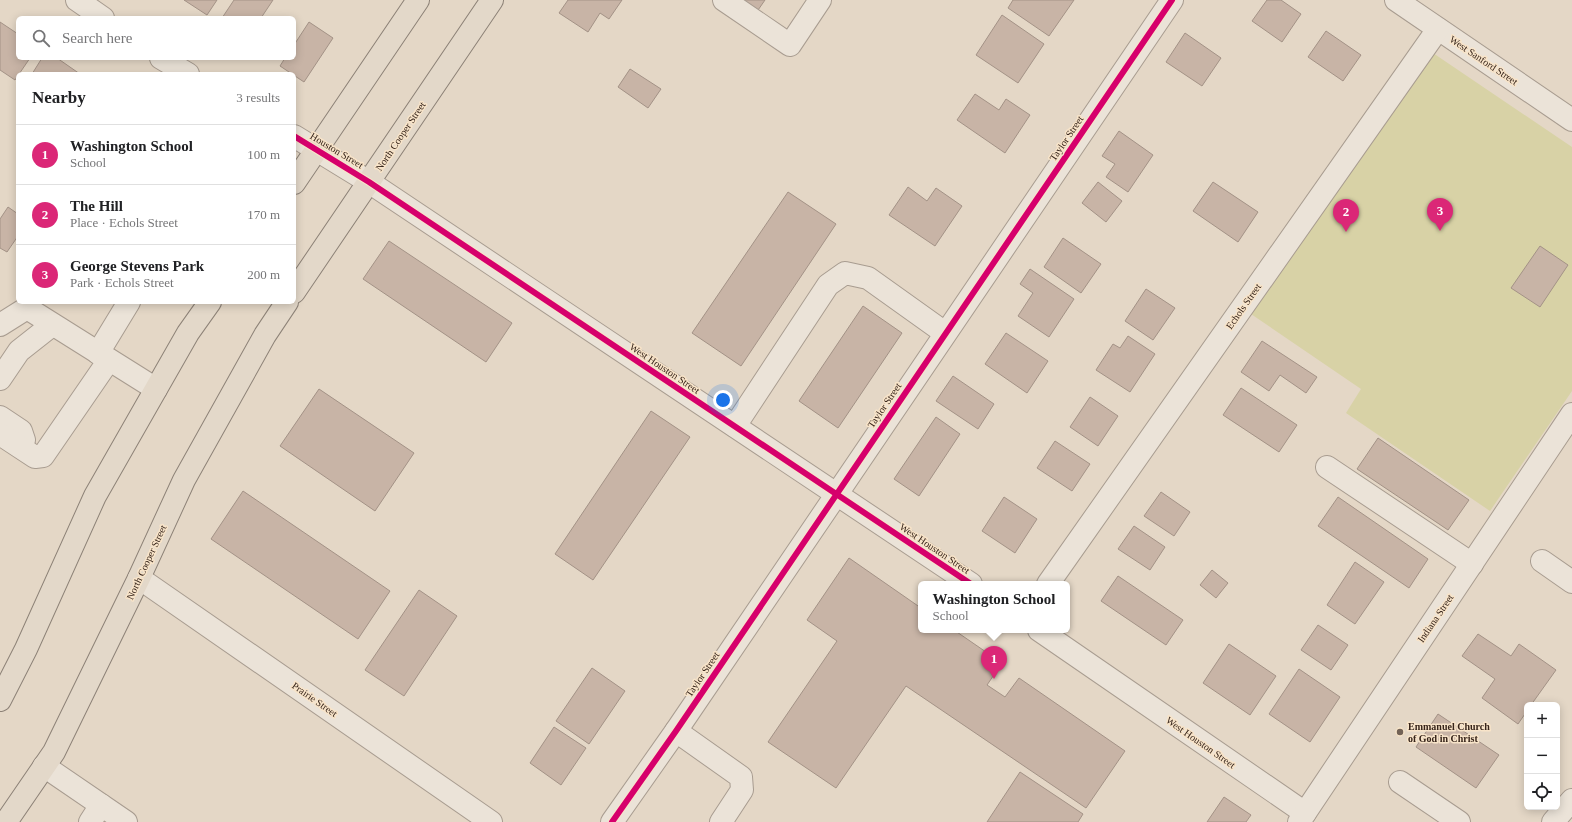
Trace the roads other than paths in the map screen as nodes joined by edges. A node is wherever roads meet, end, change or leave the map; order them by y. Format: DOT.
graph roads {
  1 [pos="77,0"];
  2 [pos="418,0"];
  3 [pos="492,0"];
  4 [pos="724,0"];
  5 [pos="820,0"];
  6 [pos="1172,0"];
  7 [pos="1396,0"];
  8 [pos="100,16"];
  9 [pos="1438,29"];
  10 [pos="164,60"];
  11 [pos="185,72"];
  12 [pos="1572,120"];
  13 [pos="296,137"];
  14 [pos="317,150"];
  15 [pos="296,180"];
  16 [pos="369,182"];
  17 [pos="296,289"];
  18 [pos="128,304"];
  19 [pos="209,304"];
  20 [pos="286,304"];
  21 [pos="46,321"];
  22 [pos="0,325"];
  23 [pos="945,333"];
  24 [pos="0,353"];
  25 [pos="103,356"];
  26 [pos="0,379"];
  27 [pos="156,389"];
  28 [pos="1572,414"];
  29 [pos="0,417"];
  30 [pos="735,426"];
  31 [pos="0,434"];
  32 [pos="28,452"];
  33 [pos="1327,467"];
  34 [pos="836,493"];
  35 [pos="1542,561"];
  36 [pos="1472,564"];
  37 [pos="139,578"];
  38 [pos="967,581"];
  39 [pos="1050,581"];
  40 [pos="1572,582"];
  41 [pos="1042,633"];
  42 [pos="3,687"];
  43 [pos="676,731"];
  44 [pos="44,766"];
  45 [pos="1400,782"];
  46 [pos="1572,800"];
  47 [pos="95,813"];
  48 [pos="1302,818"];
  49 [pos="124,821"];
  50 [pos="6,822"];
  51 [pos="491,822"];
  52 [pos="612,822"];
  53 [pos="720,822"];
  54 [pos="1459,822"];
  55 [pos="1553,822"];
  1 -- 8 [label="street"];
  2 -- 14 [label="main road"];
  3 -- 16 [label="main road, North Cooper Street"];
  4 -- 5 [label="street"];
  6 -- 23 [label="street, Taylor Street"];
  7 -- 9 [label="street, West Sanford Street"];
  9 -- 12 [label="street, West Sanford Street"];
  9 -- 39 [label="street, Echols Street"];
  10 -- 11 [label="street"];
  13 -- 14 [label="street, Houston Street"];
  14 -- 15 [label="main road"];
  14 -- 16 [label="street, Houston Street"];
  16 -- 17 [label="main road, North Cooper Street"];
  16 -- 30 [label="street, West Houston Street"];
  18 -- 25 [label="street"];
  19 -- 27 [label="main road"];
  20 -- 37 [label="main road, North Cooper Street"];
  21 -- 22 [label="street"];
  21 -- 24 [label="street"];
  21 -- 25 [label="street"];
  21 -- 26 [label="street"];
  23 -- 30 [label="street"];
  23 -- 34 [label="street, Taylor Street"];
  25 -- 27 [label="street"];
  25 -- 32 [label="street"];
  27 -- 42 [label="main road"];
  28 -- 36 [label="street, Indiana Street"];
  29 -- 32 [label="street"];
  30 -- 34 [label="street, West Houston Street"];
  31 -- 32 [label="street"];
  33 -- 36 [label="street"];
  34 -- 38 [label="street, West Houston Street"];
  34 -- 43 [label="street, Taylor Street"];
  35 -- 40 [label="street"];
  36 -- 48 [label="street, Indiana Street"];
  37 -- 44 [label="main road, North Cooper Street"];
  37 -- 51 [label="street, Prairie Street"];
  41 -- 48 [label="street, West Houston Street"];
  43 -- 52 [label="street, Taylor Street"];
  43 -- 53 [label="street"];
  44 -- 47 [label="street"];
  44 -- 50 [label="main road, North Cooper Street"];
  45 -- 54 [label="street"];
  46 -- 55 [label="street"];
  47 -- 49 [label="street"];
}
